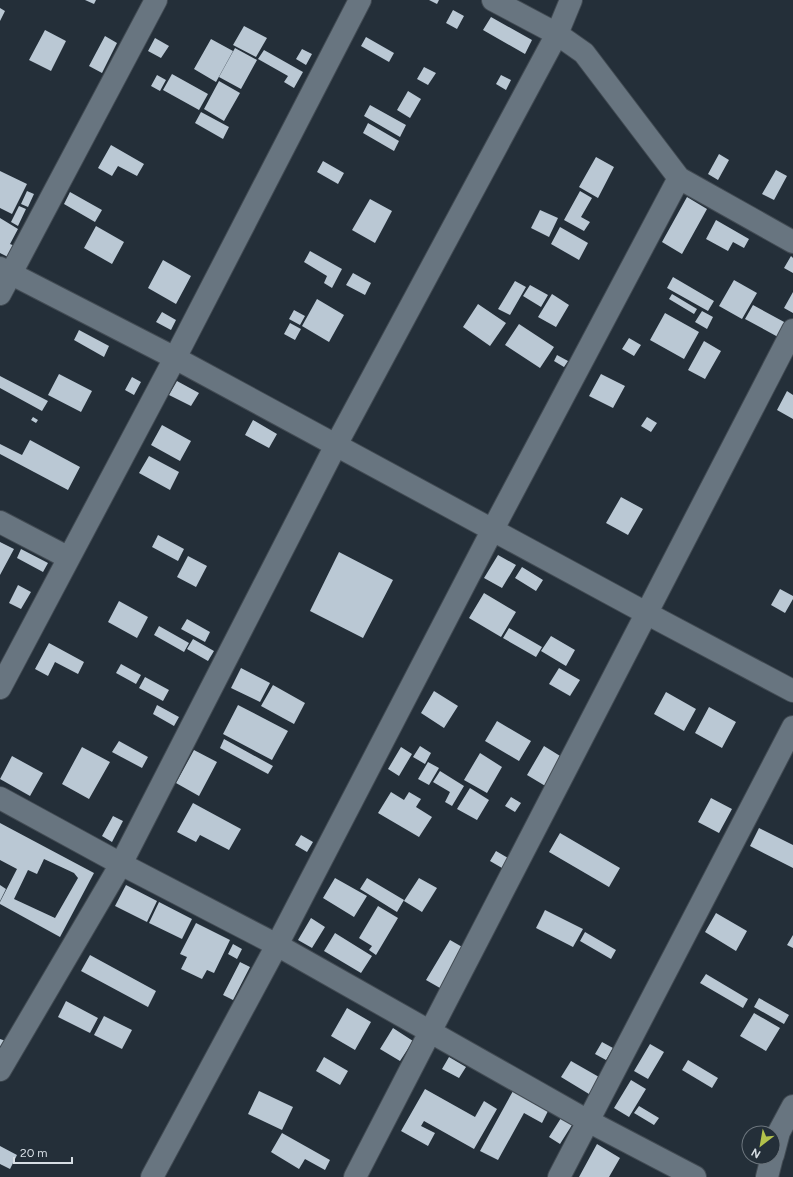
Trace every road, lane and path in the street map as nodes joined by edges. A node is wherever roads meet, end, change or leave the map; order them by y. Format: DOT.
graph roads {
  1 [pos="156,0"];
  2 [pos="360,0"];
  3 [pos="493,0"];
  4 [pos="572,0"];
  5 [pos="557,34"];
  6 [pos="679,178"];
  7 [pos="793,242"];
  8 [pos="6,271"];
  9 [pos="0,294"];
  10 [pos="793,330"];
  11 [pos="175,358"];
  12 [pos="336,445"];
  13 [pos="0,522"];
  14 [pos="493,529"];
  15 [pos="69,558"];
  16 [pos="646,613"];
  17 [pos="0,688"];
  18 [pos="793,691"];
  19 [pos="793,727"];
  20 [pos="0,798"];
  21 [pos="121,864"];
  22 [pos="277,945"];
  23 [pos="430,1031"];
  24 [pos="0,1070"];
  25 [pos="793,1106"];
  26 [pos="588,1121"];
  27 [pos="781,1128"];
  28 [pos="771,1165"];
  29 [pos="152,1177"];
  30 [pos="355,1177"];
  31 [pos="559,1177"];
  32 [pos="695,1177"];
  33 [pos="768,1177"];
  1 -- 8 [label="street"];
  2 -- 11 [label="street"];
  3 -- 5 [label="street"];
  4 -- 5 [label="street"];
  5 -- 6 [label="street"];
  5 -- 12 [label="street"];
  6 -- 7 [label="street"];
  6 -- 14 [label="street"];
  8 -- 9 [label="street"];
  8 -- 11 [label="street"];
  10 -- 16 [label="street"];
  11 -- 12 [label="street"];
  11 -- 15 [label="street"];
  12 -- 14 [label="street"];
  12 -- 21 [label="street"];
  13 -- 15 [label="street"];
  14 -- 16 [label="street"];
  14 -- 22 [label="street"];
  15 -- 17 [label="street"];
  16 -- 18 [label="street"];
  16 -- 23 [label="street"];
  19 -- 26 [label="street"];
  20 -- 21 [label="street"];
  21 -- 22 [label="street"];
  21 -- 24 [label="street"];
  22 -- 23 [label="street"];
  22 -- 29 [label="street"];
  23 -- 26 [label="street"];
  23 -- 30 [label="street"];
  25 -- 27 [label="street"];
  26 -- 31 [label="street"];
  26 -- 32 [label="street"];
  28 -- 33 [label="street"];
}
